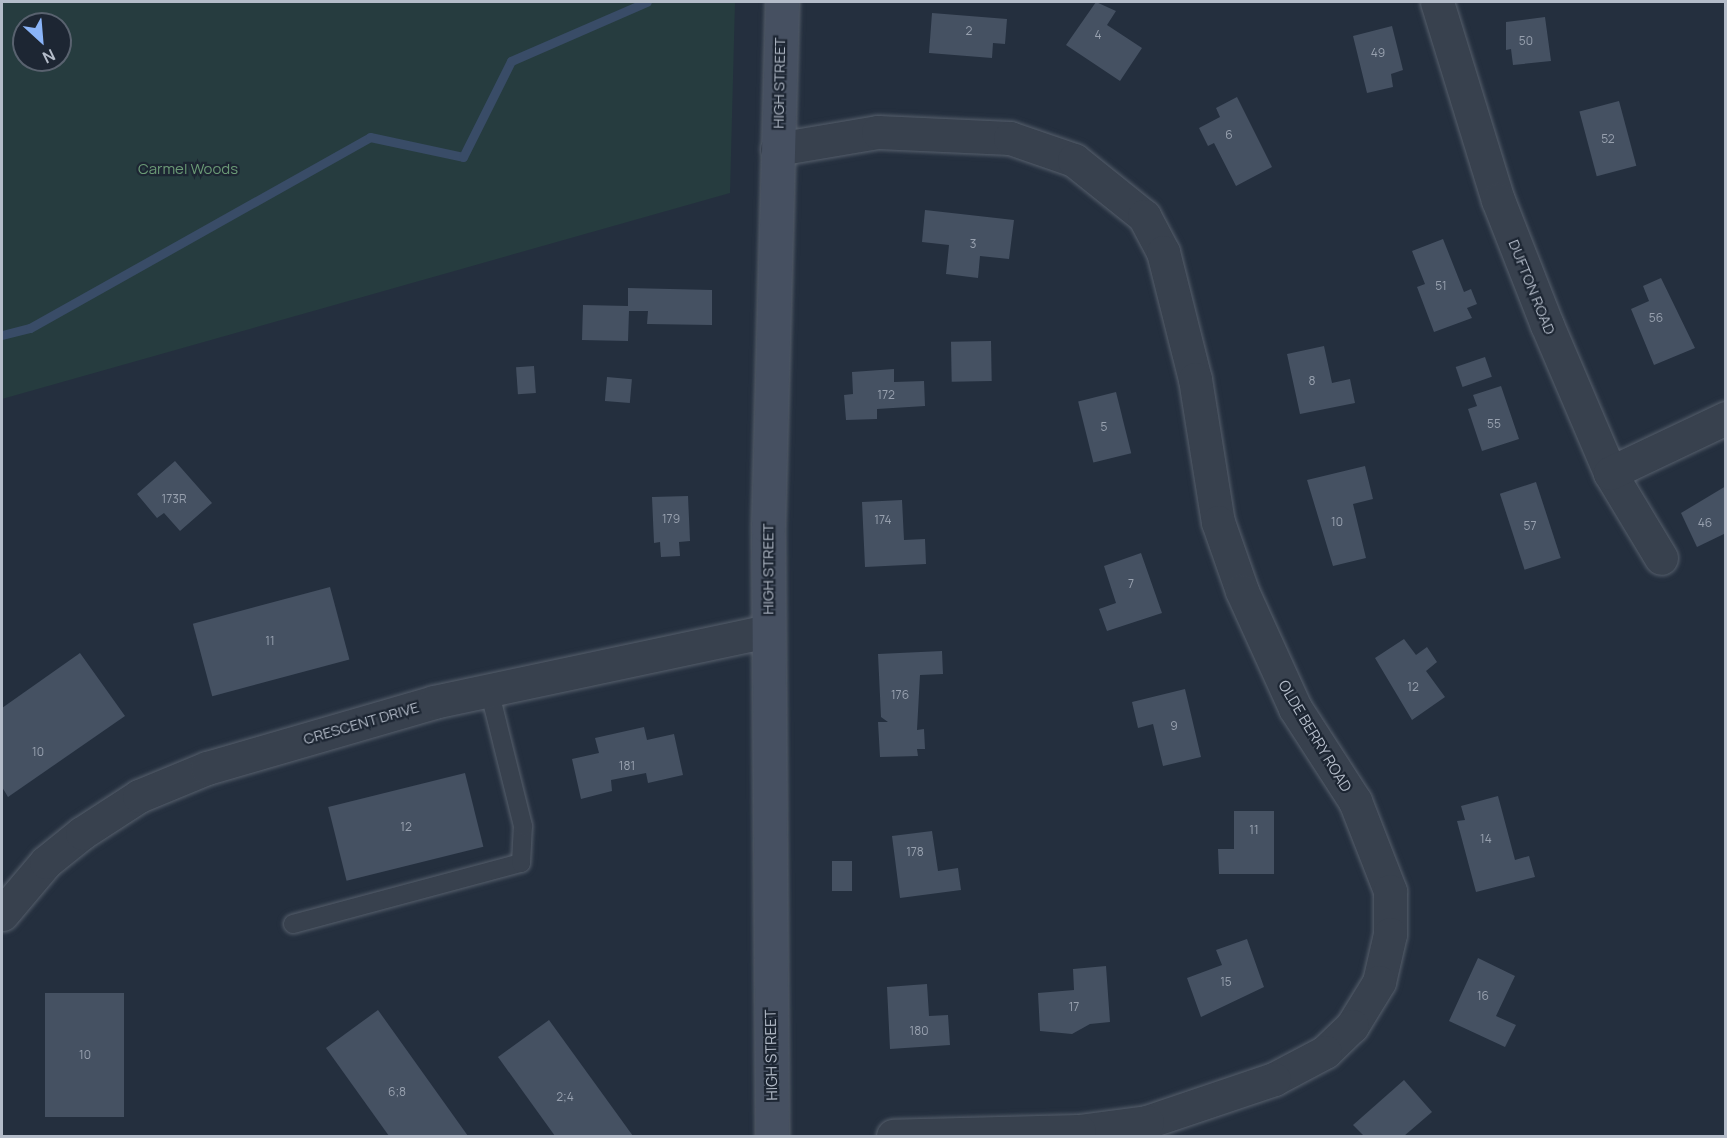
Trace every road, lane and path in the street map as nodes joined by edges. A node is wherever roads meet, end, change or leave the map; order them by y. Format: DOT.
graph roads {
  1 [pos="782,2"];
  2 [pos="1437,2"];
  3 [pos="777,148"];
  4 [pos="1725,418"];
  5 [pos="1610,473"];
  6 [pos="1661,558"];
  7 [pos="768,631"];
  8 [pos="489,690"];
  9 [pos="5,902"];
  10 [pos="293,924"];
  11 [pos="772,1137"];
  12 [pos="893,1137"];
  1 -- 3 [label="main road, HIGH STREET"];
  2 -- 5 [label="street, DUFTON ROAD"];
  3 -- 7 [label="main road, HIGH STREET"];
  3 -- 12 [label="street, OLDE BERRY ROAD"];
  4 -- 5 [label="street"];
  5 -- 6 [label="street, DUFTON ROAD"];
  7 -- 8 [label="street, CRESCENT DRIVE"];
  7 -- 11 [label="main road, HIGH STREET"];
  8 -- 9 [label="street, CRESCENT DRIVE"];
  8 -- 10 [label="lane"];
}
